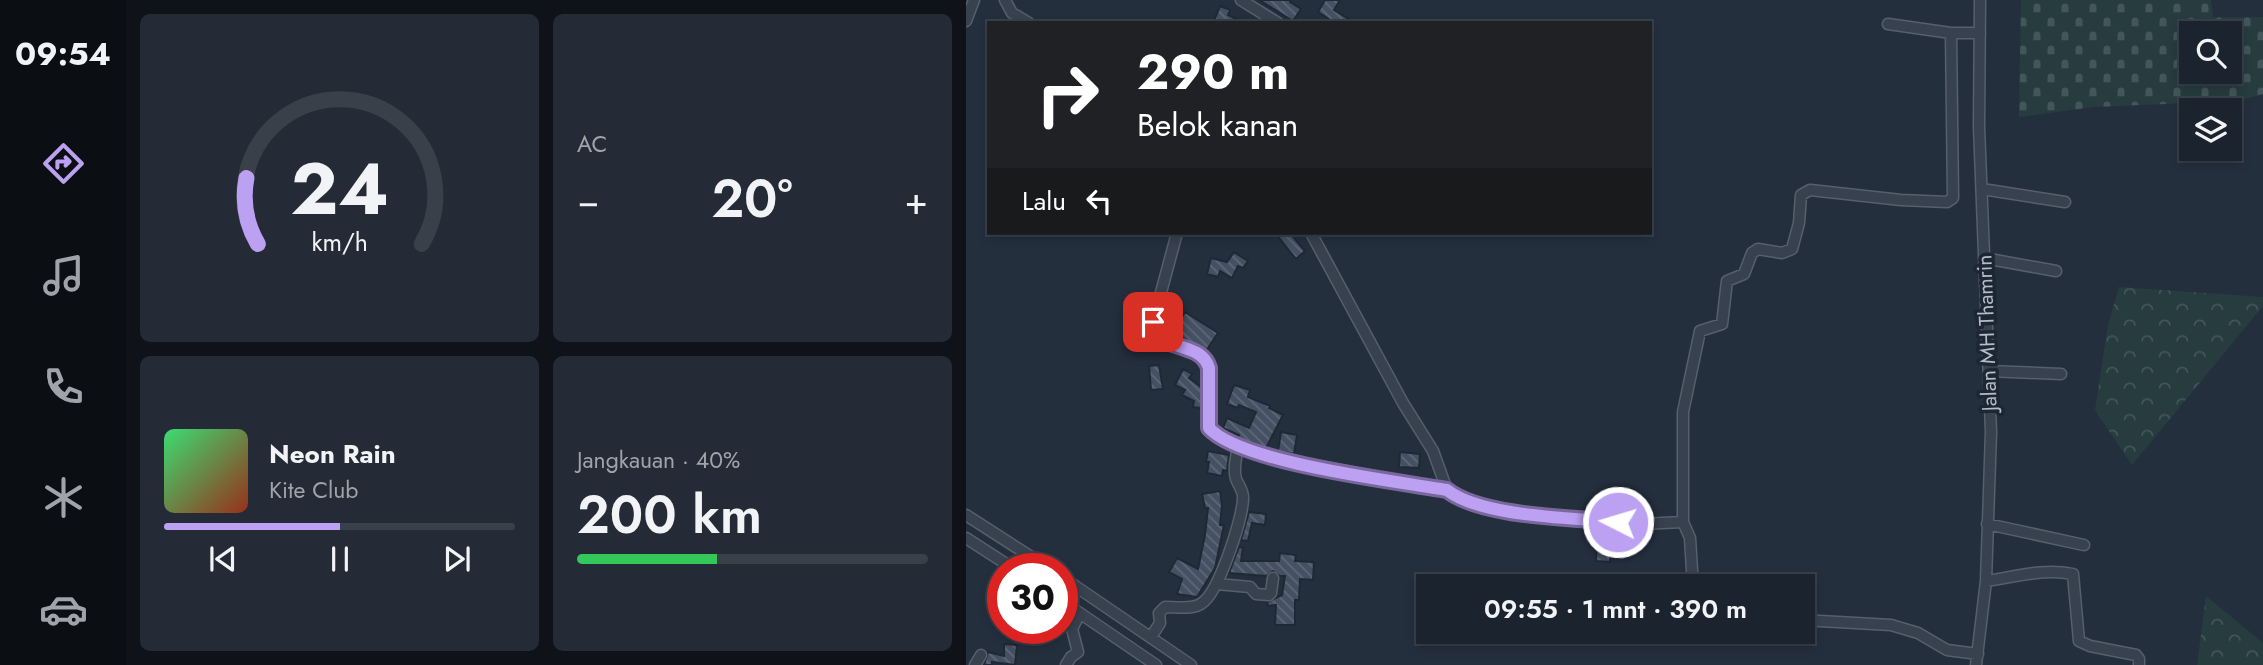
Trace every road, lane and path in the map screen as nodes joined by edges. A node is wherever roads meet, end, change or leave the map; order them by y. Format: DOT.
graph roads {
  1 [pos="974,0"];
  2 [pos="1005,0"];
  3 [pos="1241,0"];
  4 [pos="1979,0"];
  5 [pos="966,21"];
  6 [pos="1026,21"];
  7 [pos="1275,21"];
  8 [pos="1888,24"];
  9 [pos="1951,33"];
  10 [pos="1980,33"];
  11 [pos="1982,189"];
  12 [pos="2065,202"];
  13 [pos="1176,235"];
  14 [pos="1312,235"];
  15 [pos="1984,258"];
  16 [pos="2056,271"];
  17 [pos="1989,371"];
  18 [pos="2061,374"];
  19 [pos="1238,447"];
  20 [pos="1447,490"];
  21 [pos="966,514"];
  22 [pos="1683,522"];
  23 [pos="1987,524"];
  24 [pos="966,538"];
  25 [pos="2084,545"];
  26 [pos="989,553"];
  27 [pos="1026,553"];
  28 [pos="1692,574"];
  29 [pos="1273,578"];
  30 [pos="1986,581"];
  31 [pos="1217,584"];
  32 [pos="1078,588"];
  33 [pos="1080,613"];
  34 [pos="1815,621"];
  35 [pos="1151,637"];
  36 [pos="1977,660"];
  37 [pos="1189,664"];
  38 [pos="1066,665"];
  39 [pos="1156,665"];
  40 [pos="2139,665"];
  1 -- 5 [label="street"];
  2 -- 6 [label="street"];
  3 -- 7 [label="street"];
  4 -- 10 [label="street, Jalan MH Thamrin"];
  8 -- 9 [label="street"];
  9 -- 10 [label="street"];
  9 -- 22 [label="street"];
  10 -- 11 [label="street, Jalan MH Thamrin"];
  11 -- 12 [label="street"];
  11 -- 15 [label="street, Jalan MH Thamrin"];
  13 -- 19 [label="street"];
  14 -- 20 [label="street"];
  15 -- 16 [label="street"];
  15 -- 17 [label="street, Jalan MH Thamrin"];
  17 -- 18 [label="street"];
  17 -- 23 [label="street, Jalan MH Thamrin"];
  19 -- 20 [label="street"];
  19 -- 31 [label="street"];
  20 -- 22 [label="street"];
  21 -- 27 [label="street"];
  22 -- 28 [label="street"];
  23 -- 25 [label="street"];
  23 -- 30 [label="street, Jalan MH Thamrin"];
  24 -- 26 [label="street"];
  29 -- 31 [label="street"];
  30 -- 36 [label="street, Jalan MH Thamrin"];
  30 -- 40 [label="street"];
  31 -- 35 [label="street"];
  32 -- 35 [label="street"];
  33 -- 38 [label="street"];
  33 -- 39 [label="street"];
  34 -- 36 [label="street"];
  35 -- 37 [label="street"];
}
